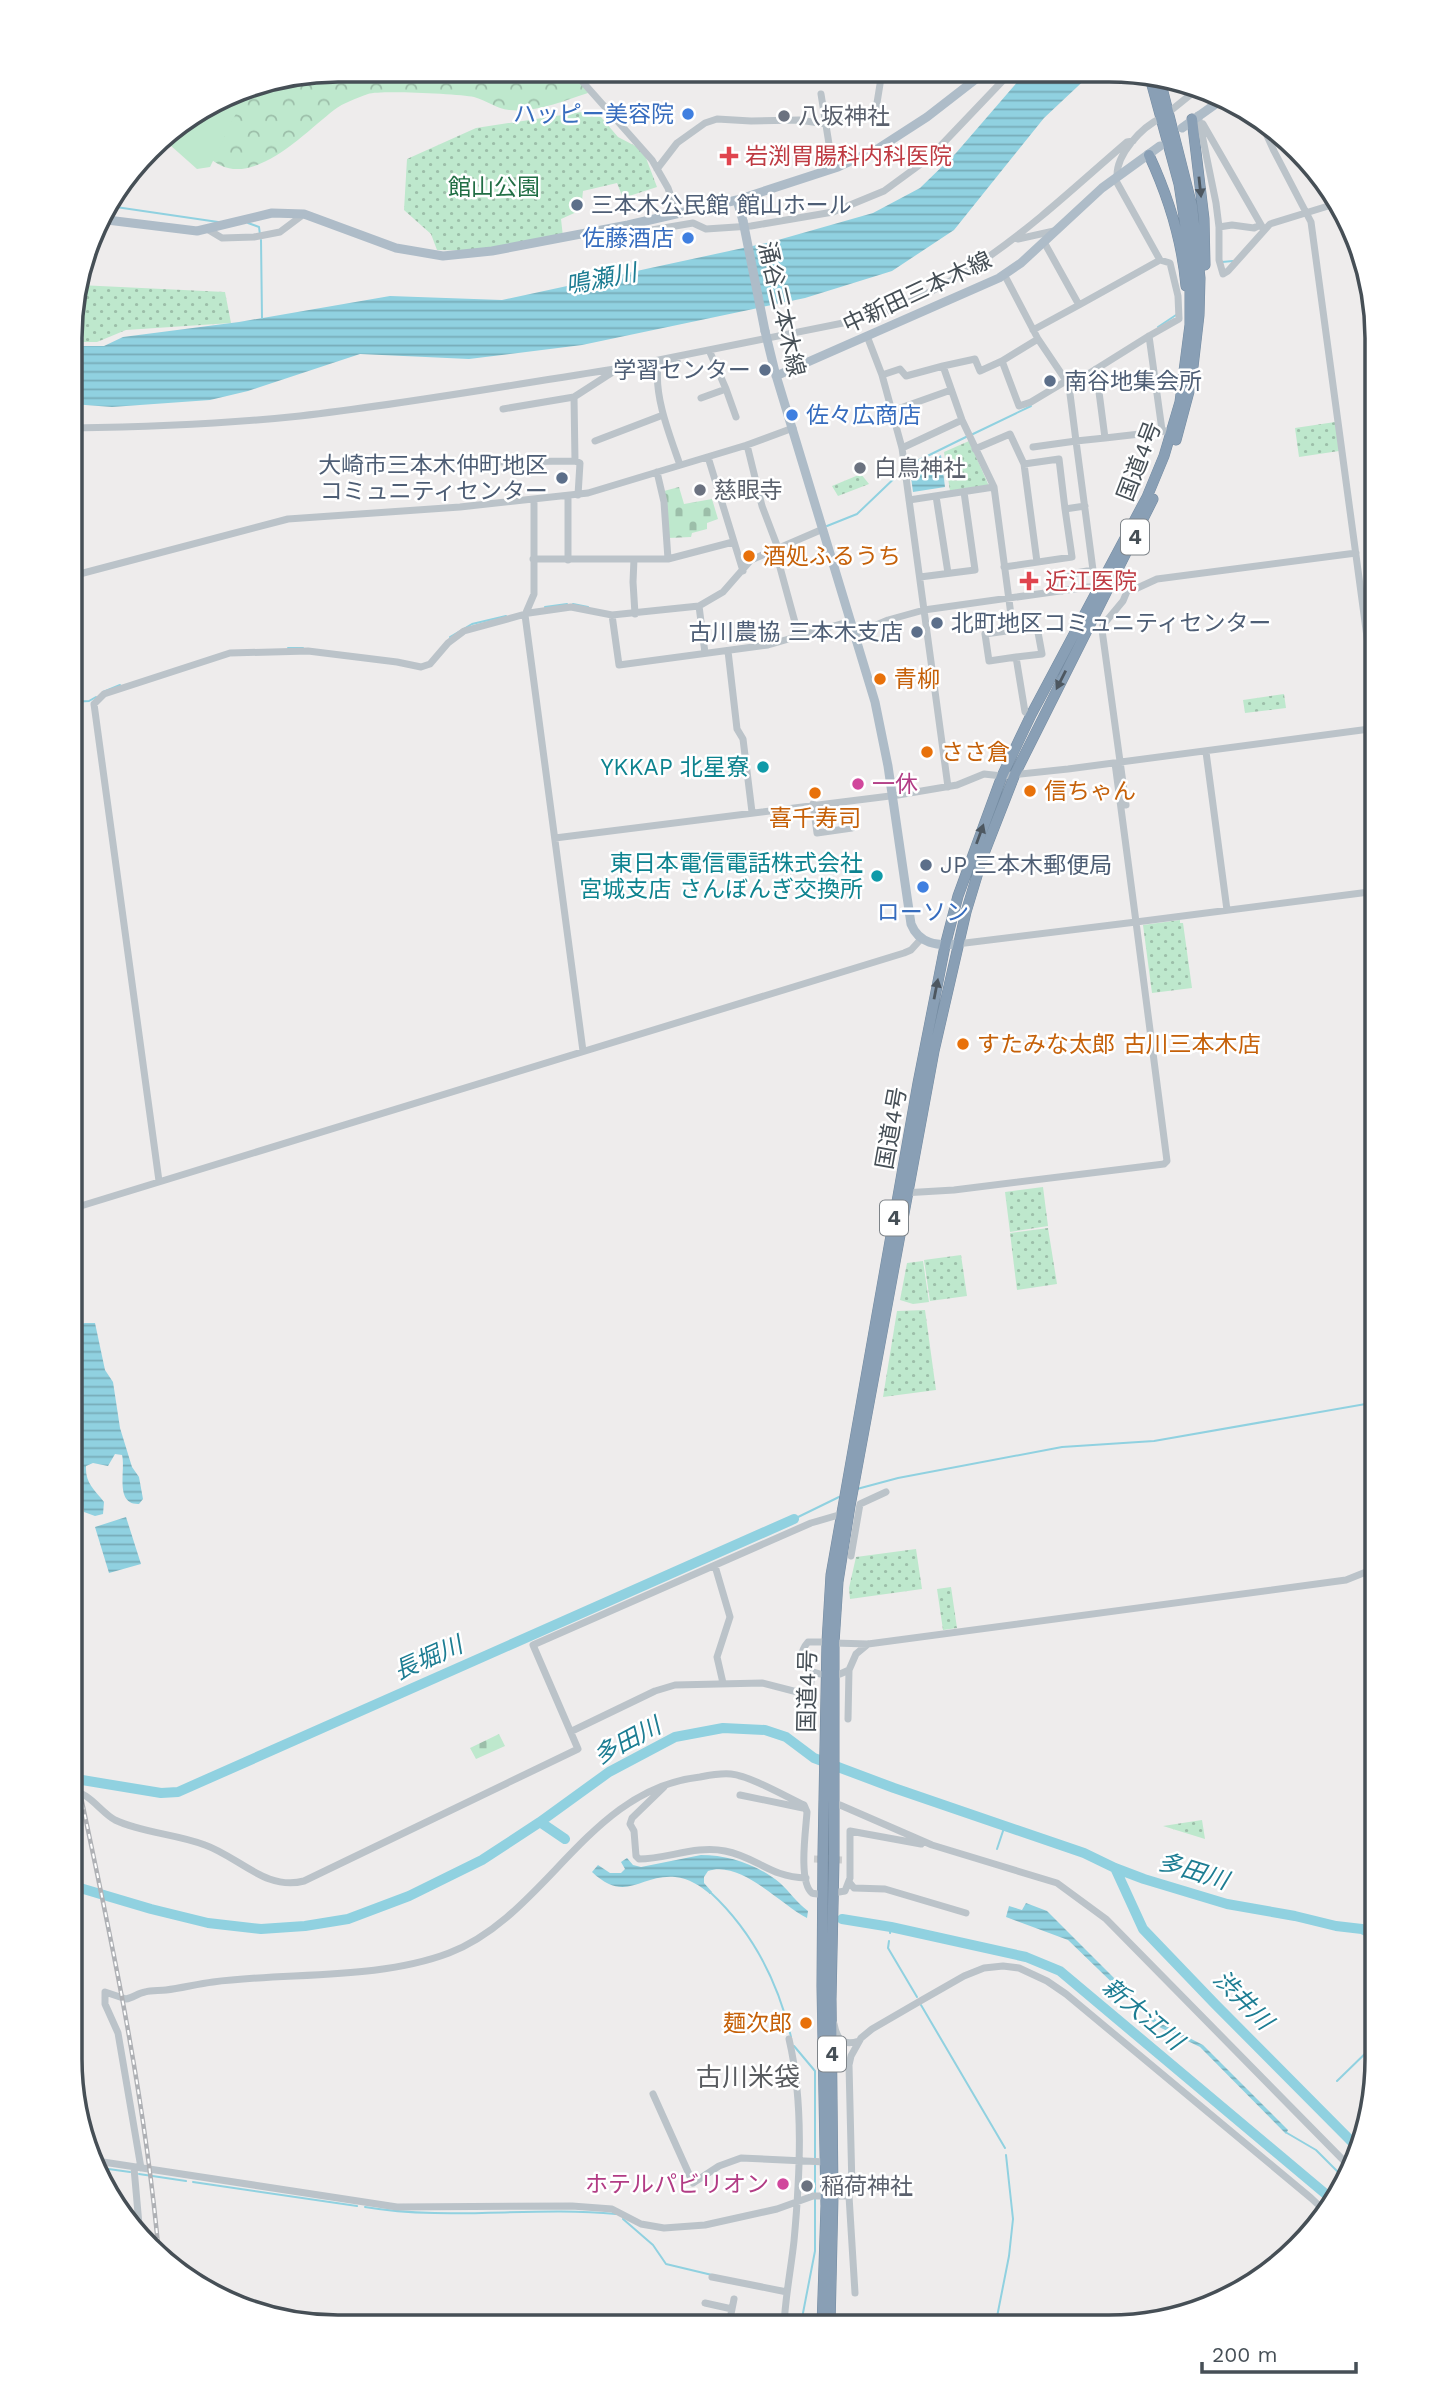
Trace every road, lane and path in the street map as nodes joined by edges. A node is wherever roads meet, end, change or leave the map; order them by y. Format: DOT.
graph roads {
  1 [pos="583,82"];
  2 [pos="880,82"];
  3 [pos="967,82"];
  4 [pos="973,82"];
  5 [pos="1001,82"];
  6 [pos="969,85"];
  7 [pos="1154,86"];
  8 [pos="1161,88"];
  9 [pos="821,94"];
  10 [pos="1188,95"];
  11 [pos="1214,106"];
  12 [pos="1164,112"];
  13 [pos="1197,119"];
  14 [pos="826,124"];
  15 [pos="1182,128"];
  16 [pos="1269,139"];
  17 [pos="1133,141"];
  18 [pos="1160,146"];
  19 [pos="1149,155"];
  20 [pos="657,169"];
  21 [pos="833,169"];
  22 [pos="1116,178"];
  23 [pos="737,200"];
  24 [pos="1327,205"];
  25 [pos="1306,210"];
  26 [pos="677,214"];
  27 [pos="304,215"];
  28 [pos="111,221"];
  29 [pos="1219,227"];
  30 [pos="1262,227"];
  31 [pos="206,229"];
  32 [pos="597,231"];
  33 [pos="1054,231"];
  34 [pos="1014,240"];
  35 [pos="1044,242"];
  36 [pos="1160,260"];
  37 [pos="1004,274"];
  38 [pos="1079,305"];
  39 [pos="1191,325"];
  40 [pos="1033,330"];
  41 [pos="766,335"];
  42 [pos="867,336"];
  43 [pos="1149,336"];
  44 [pos="1038,339"];
  45 [pos="709,350"];
  46 [pos="1195,352"];
  47 [pos="693,353"];
  48 [pos="1002,361"];
  49 [pos="943,366"];
  50 [pos="619,368"];
  51 [pos="1096,369"];
  52 [pos="882,375"];
  53 [pos="776,376"];
  54 [pos="1067,383"];
  55 [pos="726,389"];
  56 [pos="951,390"];
  57 [pos="574,397"];
  58 [pos="701,398"];
  59 [pos="503,410"];
  60 [pos="892,411"];
  61 [pos="663,415"];
  62 [pos="736,417"];
  63 [pos="962,420"];
  64 [pos="82,428"];
  65 [pos="793,428"];
  66 [pos="1167,432"];
  67 [pos="1105,438"];
  68 [pos="594,441"];
  69 [pos="1076,441"];
  70 [pos="747,445"];
  71 [pos="902,447"];
  72 [pos="1033,447"];
  73 [pos="975,449"];
  74 [pos="708,457"];
  75 [pos="575,461"];
  76 [pos="497,462"];
  77 [pos="1024,464"];
  78 [pos="680,465"];
  79 [pos="657,472"];
  80 [pos="994,487"];
  81 [pos="964,492"];
  82 [pos="578,495"];
  83 [pos="568,496"];
  84 [pos="936,496"];
  85 [pos="534,500"];
  86 [pos="909,500"];
  87 [pos="1085,506"];
  88 [pos="1065,509"];
  89 [pos="823,529"];
  90 [pos="733,542"];
  91 [pos="776,549"];
  92 [pos="1356,553"];
  93 [pos="533,559"];
  94 [pos="634,559"];
  95 [pos="668,559"];
  96 [pos="568,560"];
  97 [pos="1037,562"];
  98 [pos="1004,567"];
  99 [pos="743,571"];
  100 [pos="82,573"];
  101 [pos="948,573"];
  102 [pos="920,577"];
  103 [pos="1105,586"];
  104 [pos="1128,590"];
  105 [pos="1062,591"];
  106 [pos="1009,598"];
  107 [pos="699,606"];
  108 [pos="924,610"];
  109 [pos="635,612"];
  110 [pos="525,615"];
  111 [pos="612,615"];
  112 [pos="851,621"];
  113 [pos="1365,621"];
  114 [pos="1013,630"];
  115 [pos="855,634"];
  116 [pos="799,636"];
  117 [pos="727,651"];
  118 [pos="705,653"];
  119 [pos="1016,657"];
  120 [pos="1031,715"];
  121 [pos="1365,730"];
  122 [pos="1206,752"];
  123 [pos="1118,763"];
  124 [pos="1015,774"];
  125 [pos="1002,776"];
  126 [pos="948,787"];
  127 [pos="891,794"];
  128 [pos="813,804"];
  129 [pos="1126,806"];
  130 [pos="752,812"];
  131 [pos="852,828"];
  132 [pos="555,838"];
  133 [pos="1365,893"];
  134 [pos="1227,910"];
  135 [pos="1136,922"];
  136 [pos="921,939"];
  137 [pos="957,944"];
  138 [pos="945,946"];
  139 [pos="583,1051"];
  140 [pos="159,1181"];
  141 [pos="903,1193"];
  142 [pos="82,1206"];
  143 [pos="886,1492"];
  144 [pos="848,1513"];
  145 [pos="851,1556"];
  146 [pos="715,1566"];
  147 [pos="1365,1573"];
  148 [pos="830,1642"];
  149 [pos="868,1644"];
  150 [pos="849,1671"];
  151 [pos="840,1674"];
  152 [pos="723,1683"];
  153 [pos="848,1719"];
  154 [pos="572,1731"];
  155 [pos="664,1784"];
  156 [pos="82,1795"];
  157 [pos="740,1795"];
  158 [pos="840,1805"];
  159 [pos="807,1808"];
  160 [pos="932,1845"];
  161 [pos="803,1859"];
  162 [pos="814,1859"];
  163 [pos="806,1878"];
  164 [pos="849,1882"];
  165 [pos="828,1894"];
  166 [pos="966,1913"];
  167 [pos="831,1999"];
  168 [pos="789,2039"];
  169 [pos="859,2041"];
  170 [pos="653,2094"];
  171 [pos="1343,2160"];
  172 [pos="798,2161"];
  173 [pos="819,2161"];
  174 [pos="105,2162"];
  175 [pos="138,2168"];
  176 [pos="822,2196"];
  177 [pos="849,2196"];
  178 [pos="797,2200"];
  179 [pos="1319,2206"];
  180 [pos="140,2219"];
  181 [pos="712,2277"];
  182 [pos="787,2291"];
  183 [pos="855,2293"];
  184 [pos="734,2300"];
  185 [pos="705,2303"];
  186 [pos="732,2309"];
  187 [pos="731,2315"];
  188 [pos="785,2315"];
  189 [pos="822,2315"];
  190 [pos="829,2315"];
  1 -- 20 [label="street"];
  2 -- 14 [label="street"];
  3 -- 6 [label="street"];
  4 -- 6 [label="main road"];
  5 -- 32 [label="street"];
  6 -- 21 [label="main road"];
  7 -- 12 [label="highway, 国道4号 / 4"];
  8 -- 12 [label="highway, 国道4号 / 4"];
  9 -- 14 [label="street"];
  10 -- 12 [label="street"];
  11 -- 13 [label="main road"];
  12 -- 17 [label="street"];
  12 -- 39 [label="highway, 国道4号 / 4"];
  12 -- 46 [label="highway, 国道4号 / 4"];
  13 -- 15 [label="main road"];
  13 -- 29 [label="street"];
  13 -- 30 [label="street"];
  13 -- 46 [label="highway, one-way"];
  14 -- 20 [label="street"];
  14 -- 21 [label="street"];
  16 -- 25 [label="street"];
  17 -- 22 [label="street"];
  17 -- 34 [label="street"];
  18 -- 19 [label="main road, 中新田三本木線"];
  19 -- 22 [label="main road, 中新田三本木線"];
  19 -- 39 [label="highway"];
  20 -- 26 [label="street"];
  21 -- 23 [label="main road"];
  22 -- 33 [label="main road, 中新田三本木線"];
  22 -- 36 [label="street"];
  23 -- 26 [label="main road"];
  23 -- 41 [label="main road, 涌谷三本木線, bridge"];
  24 -- 25 [label="street"];
  25 -- 30 [label="street"];
  25 -- 92 [label="street"];
  26 -- 32 [label="main road"];
  27 -- 31 [label="main road"];
  27 -- 31 [label="street"];
  27 -- 32 [label="main road"];
  28 -- 31 [label="main road"];
  29 -- 30 [label="street"];
  29 -- 30 [label="street"];
  33 -- 34 [label="street"];
  33 -- 35 [label="main road, 中新田三本木線"];
  34 -- 41 [label="street"];
  35 -- 37 [label="main road, 中新田三本木線"];
  35 -- 38 [label="street"];
  36 -- 38 [label="street"];
  36 -- 43 [label="street"];
  37 -- 40 [label="street"];
  37 -- 42 [label="main road, 中新田三本木線"];
  38 -- 40 [label="street"];
  39 -- 66 [label="highway, 国道4号 / 4"];
  40 -- 44 [label="street"];
  41 -- 45 [label="street"];
  41 -- 53 [label="main road, 涌谷三本木線"];
  42 -- 52 [label="street"];
  42 -- 53 [label="main road, 中新田三本木線"];
  43 -- 51 [label="street"];
  43 -- 66 [label="street"];
  44 -- 48 [label="street"];
  44 -- 54 [label="street"];
  45 -- 47 [label="street"];
  45 -- 55 [label="street"];
  46 -- 103 [label="highway, 国道4号 / 4"];
  47 -- 50 [label="street"];
  47 -- 61 [label="street"];
  48 -- 49 [label="street"];
  48 -- 54 [label="street"];
  49 -- 52 [label="street"];
  49 -- 56 [label="street"];
  50 -- 57 [label="street"];
  50 -- 64 [label="street"];
  51 -- 54 [label="street"];
  51 -- 67 [label="street"];
  52 -- 60 [label="street"];
  53 -- 65 [label="main road, 涌谷三本木線"];
  54 -- 69 [label="street"];
  55 -- 58 [label="street"];
  55 -- 62 [label="street"];
  56 -- 60 [label="street"];
  56 -- 63 [label="street"];
  57 -- 59 [label="street"];
  57 -- 75 [label="street"];
  60 -- 71 [label="street"];
  61 -- 68 [label="street"];
  61 -- 78 [label="street"];
  63 -- 71 [label="street"];
  63 -- 73 [label="street"];
  65 -- 70 [label="street"];
  65 -- 89 [label="main road, 涌谷三本木線"];
  66 -- 67 [label="street"];
  66 -- 103 [label="highway, 国道4号 / 4"];
  67 -- 69 [label="street"];
  69 -- 72 [label="street"];
  69 -- 87 [label="street"];
  70 -- 74 [label="street"];
  70 -- 91 [label="street"];
  71 -- 86 [label="street"];
  73 -- 77 [label="street"];
  73 -- 80 [label="street"];
  74 -- 78 [label="street"];
  74 -- 90 [label="street"];
  75 -- 76 [label="street"];
  75 -- 82 [label="street"];
  77 -- 88 [label="street"];
  77 -- 97 [label="street"];
  78 -- 79 [label="street"];
  79 -- 82 [label="street"];
  79 -- 95 [label="street"];
  80 -- 81 [label="street"];
  80 -- 98 [label="street"];
  81 -- 84 [label="street"];
  81 -- 101 [label="street"];
  82 -- 83 [label="street"];
  83 -- 85 [label="street"];
  83 -- 96 [label="street"];
  84 -- 86 [label="street"];
  84 -- 101 [label="street"];
  85 -- 93 [label="street"];
  85 -- 100 [label="street"];
  86 -- 102 [label="street"];
  87 -- 88 [label="street"];
  87 -- 105 [label="street"];
  88 -- 97 [label="street"];
  89 -- 91 [label="street"];
  89 -- 112 [label="main road, 涌谷三本木線"];
  90 -- 95 [label="street"];
  90 -- 99 [label="street"];
  91 -- 99 [label="street"];
  91 -- 116 [label="street"];
  92 -- 104 [label="street"];
  92 -- 113 [label="street"];
  93 -- 96 [label="street"];
  93 -- 110 [label="street"];
  94 -- 95 [label="street"];
  94 -- 96 [label="street"];
  94 -- 109 [label="street"];
  97 -- 98 [label="street"];
  98 -- 106 [label="street"];
  99 -- 107 [label="street"];
  101 -- 102 [label="street"];
  102 -- 108 [label="street"];
  103 -- 104 [label="street"];
  103 -- 105 [label="street"];
  103 -- 120 [label="highway, 国道4号 / 4"];
  103 -- 124 [label="highway, 国道4号 / 4, one-way"];
  104 -- 123 [label="street"];
  105 -- 106 [label="street"];
  106 -- 108 [label="street"];
  106 -- 114 [label="street"];
  107 -- 109 [label="street"];
  107 -- 118 [label="street"];
  108 -- 115 [label="street"];
  108 -- 126 [label="street"];
  109 -- 111 [label="street"];
  110 -- 111 [label="street"];
  110 -- 132 [label="street"];
  110 -- 140 [label="street"];
  111 -- 118 [label="street"];
  112 -- 115 [label="main road, 涌谷三本木線"];
  112 -- 116 [label="street"];
  114 -- 119 [label="street"];
  114 -- 119 [label="street"];
  115 -- 127 [label="main road, 涌谷三本木線"];
  116 -- 117 [label="street"];
  117 -- 118 [label="street"];
  117 -- 130 [label="street"];
  119 -- 120 [label="street"];
  120 -- 125 [label="highway, 国道4号 / 4"];
  121 -- 122 [label="street"];
  122 -- 123 [label="street"];
  122 -- 134 [label="street"];
  123 -- 124 [label="street"];
  123 -- 129 [label="street"];
  123 -- 135 [label="street"];
  124 -- 125 [label="street"];
  124 -- 137 [label="highway, 国道4号 / 4"];
  125 -- 126 [label="street"];
  138 -- 125 [label="highway, 国道4号 / 4, one-way"];
  126 -- 127 [label="street"];
  127 -- 128 [label="street"];
  127 -- 136 [label="main road, 涌谷三本木線"];
  128 -- 130 [label="street"];
  128 -- 131 [label="street"];
  130 -- 132 [label="street"];
  132 -- 139 [label="street"];
  133 -- 134 [label="street"];
  134 -- 135 [label="street"];
  135 -- 137 [label="street"];
  135 -- 141 [label="street"];
  136 -- 138 [label="main road"];
  136 -- 139 [label="street"];
  137 -- 138 [label="main road"];
  137 -- 141 [label="highway, 国道4号 / 4"];
  141 -- 138 [label="highway, 国道4号 / 4, one-way"];
  139 -- 140 [label="street"];
  140 -- 142 [label="street"];
  141 -- 144 [label="highway, 国道4号 / 4"];
  143 -- 144 [label="street"];
  144 -- 145 [label="street"];
  144 -- 146 [label="street"];
  144 -- 148 [label="highway, 国道4号 / 4"];
  146 -- 152 [label="street"];
  146 -- 154 [label="street"];
  147 -- 149 [label="street"];
  148 -- 149 [label="street"];
  148 -- 152 [label="street"];
  148 -- 165 [label="highway, 国道4号 / 4"];
  149 -- 150 [label="street"];
  150 -- 151 [label="street"];
  150 -- 153 [label="street"];
  152 -- 154 [label="street"];
  154 -- 156 [label="street"];
  155 -- 159 [label="street"];
  155 -- 163 [label="street"];
  155 -- 175 [label="street"];
  157 -- 159 [label="street"];
  158 -- 160 [label="street"];
  159 -- 161 [label="street"];
  160 -- 164 [label="street"];
  160 -- 171 [label="street"];
  161 -- 162 [label="street"];
  161 -- 163 [label="street"];
  163 -- 165 [label="street"];
  164 -- 165 [label="street"];
  164 -- 166 [label="street"];
  165 -- 167 [label="highway, 国道4号 / 4"];
  165 -- 173 [label="highway, 国道4号 / 4"];
  167 -- 169 [label="street"];
  167 -- 176 [label="highway, 国道4号 / 4"];
  168 -- 172 [label="street"];
  169 -- 177 [label="street"];
  169 -- 179 [label="street"];
  170 -- 172 [label="street"];
  172 -- 173 [label="street"];
  172 -- 178 [label="street"];
  173 -- 176 [label="highway, 国道4号 / 4"];
  174 -- 175 [label="street"];
  175 -- 178 [label="street"];
  175 -- 180 [label="street"];
  176 -- 177 [label="street"];
  176 -- 178 [label="street"];
  176 -- 189 [label="highway, 国道4号 / 4"];
  176 -- 190 [label="highway, 国道4号 / 4"];
  177 -- 183 [label="street"];
  178 -- 182 [label="street"];
  181 -- 182 [label="street"];
  182 -- 188 [label="street"];
  184 -- 186 [label="street"];
  185 -- 186 [label="street"];
  186 -- 187 [label="street"];
}
